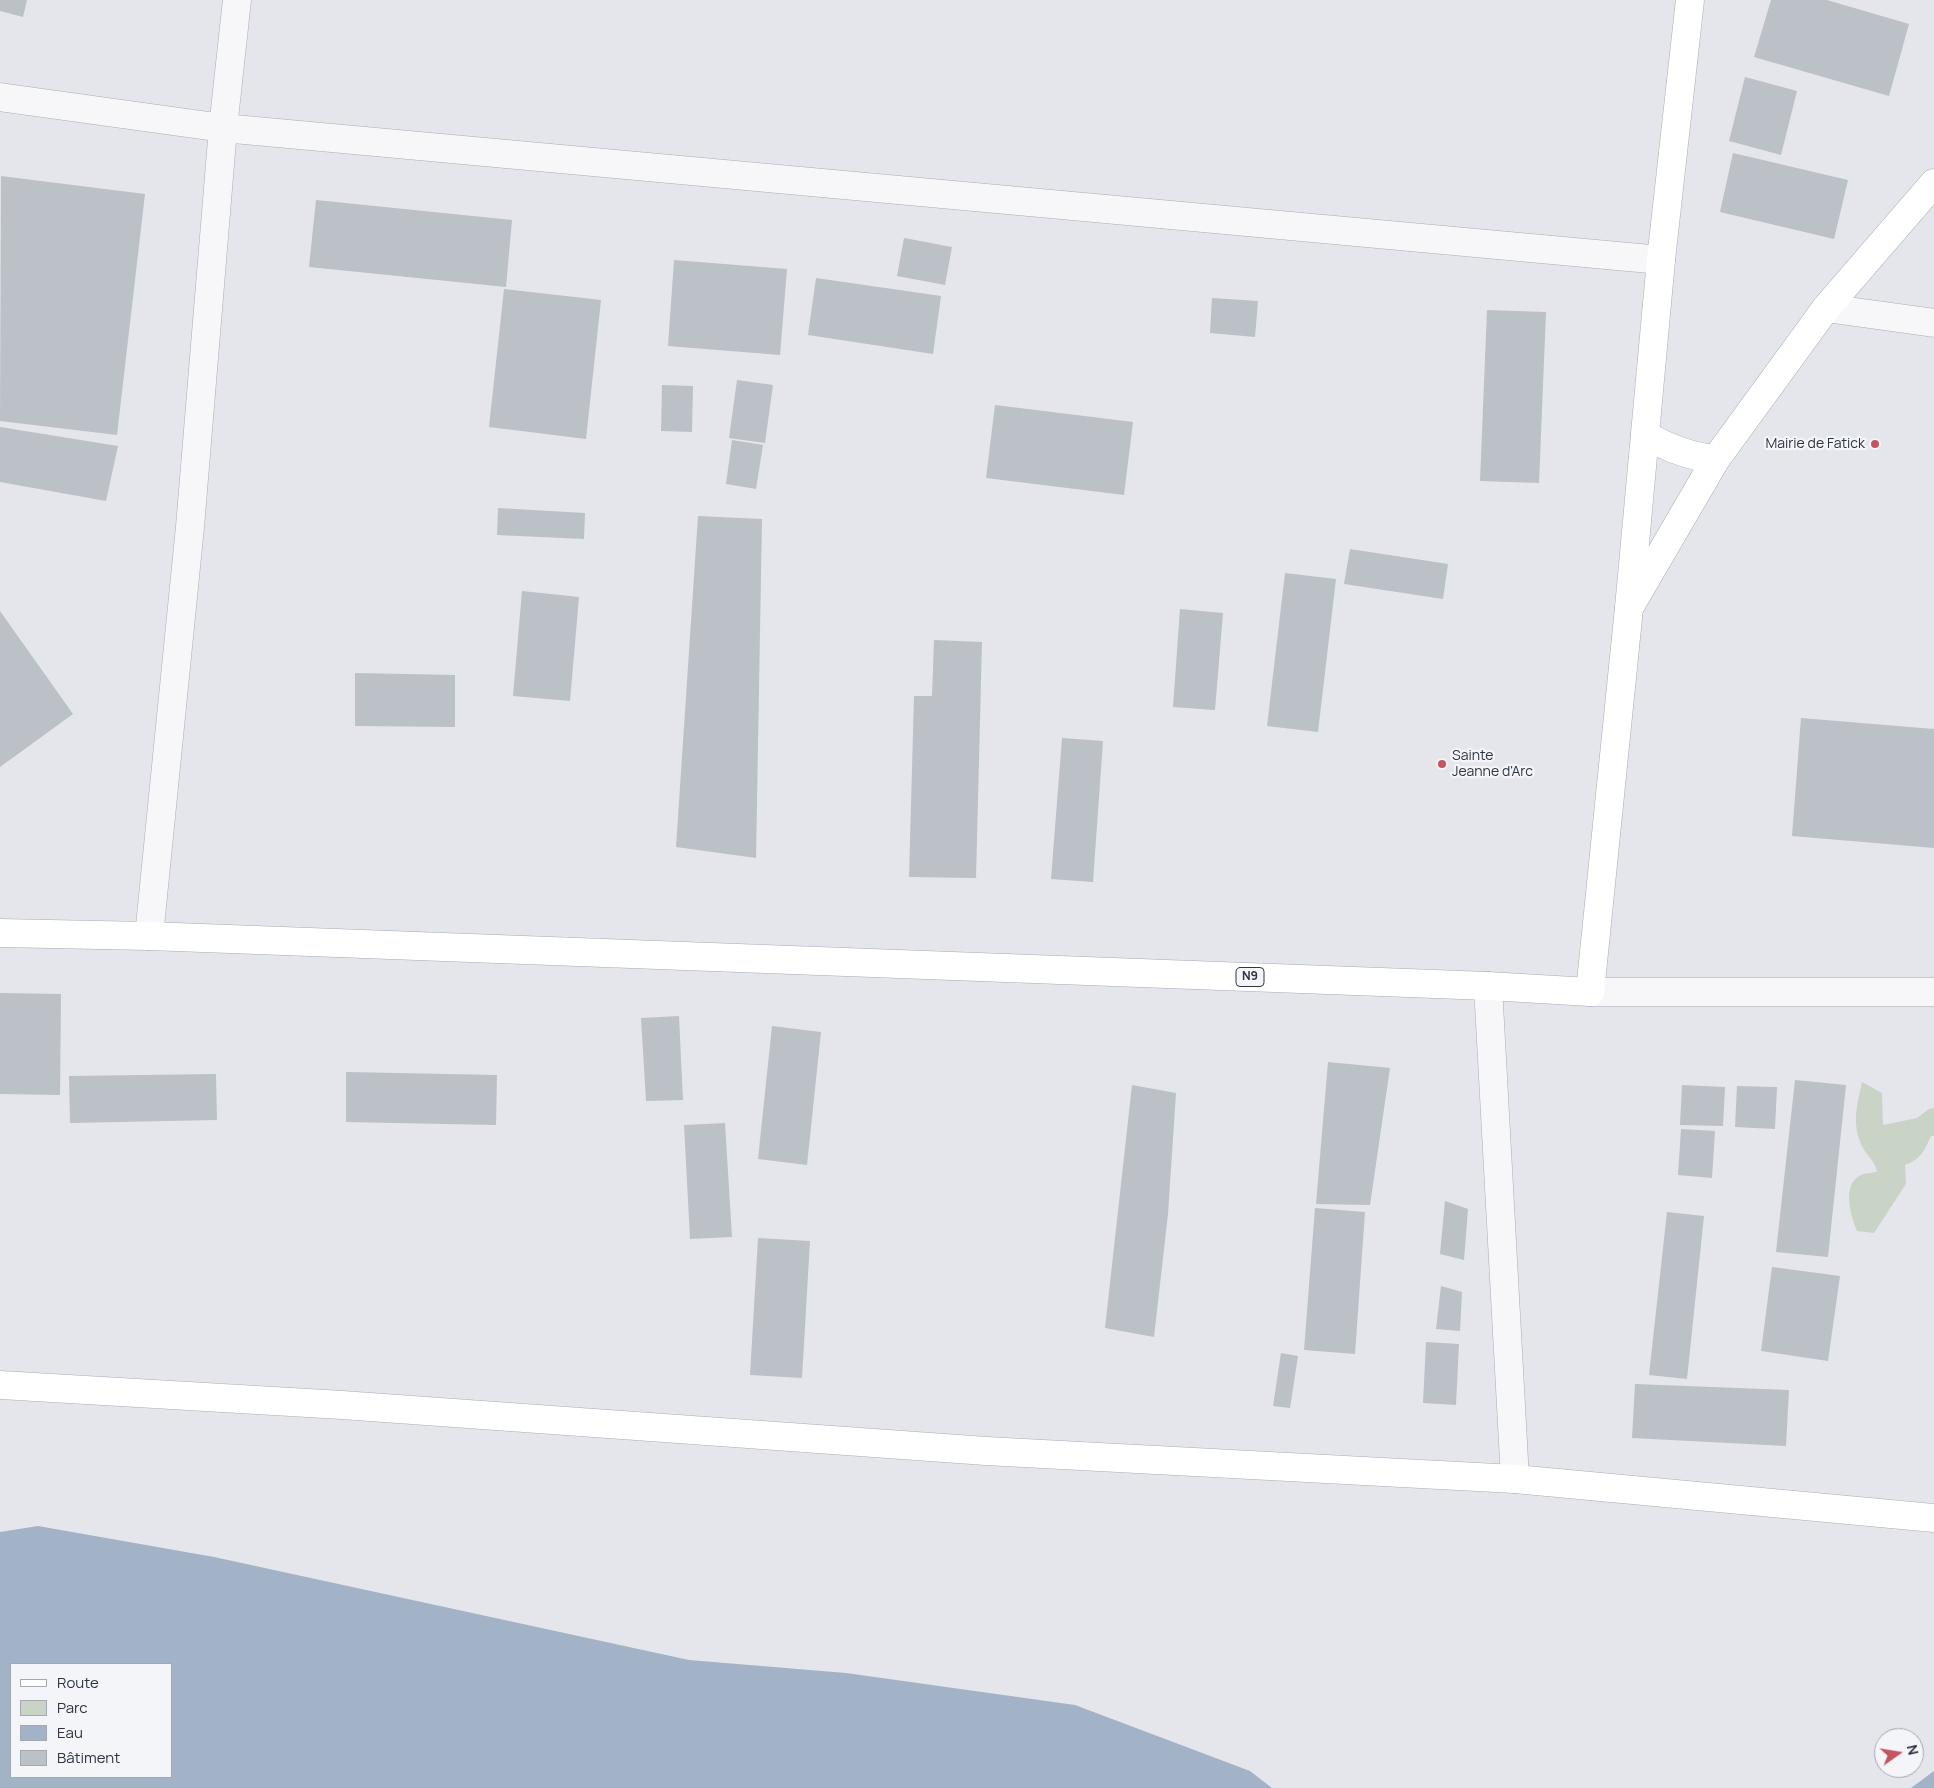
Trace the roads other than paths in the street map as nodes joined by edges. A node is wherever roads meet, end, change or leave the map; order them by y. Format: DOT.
graph roads {
  1 [pos="238,0"];
  2 [pos="1690,0"];
  3 [pos="0,97"];
  4 [pos="223,128"];
  5 [pos="1934,183"];
  6 [pos="1661,260"];
  7 [pos="1826,308"];
  8 [pos="1934,323"];
  9 [pos="1645,435"];
  10 [pos="1716,459"];
  11 [pos="1629,608"];
  12 [pos="0,933"];
  13 [pos="149,936"];
  14 [pos="1488,986"];
  15 [pos="1590,992"];
  16 [pos="1934,992"];
  17 [pos="0,1385"];
  18 [pos="1515,1479"];
  19 [pos="1934,1518"];
  1 -- 4 [label="street"];
  2 -- 6 [label="main road"];
  3 -- 4 [label="street"];
  4 -- 6 [label="street"];
  4 -- 13 [label="street"];
  5 -- 7 [label="main road"];
  6 -- 9 [label="main road"];
  7 -- 8 [label="street"];
  7 -- 10 [label="main road"];
  9 -- 10 [label="main road"];
  9 -- 11 [label="main road"];
  10 -- 11 [label="main road"];
  11 -- 15 [label="main road"];
  12 -- 13 [label="main road, N9"];
  13 -- 14 [label="main road, N9"];
  14 -- 15 [label="main road, N9"];
  14 -- 18 [label="street"];
  15 -- 16 [label="street"];
  17 -- 18 [label="main road"];
  18 -- 19 [label="main road"];
}
